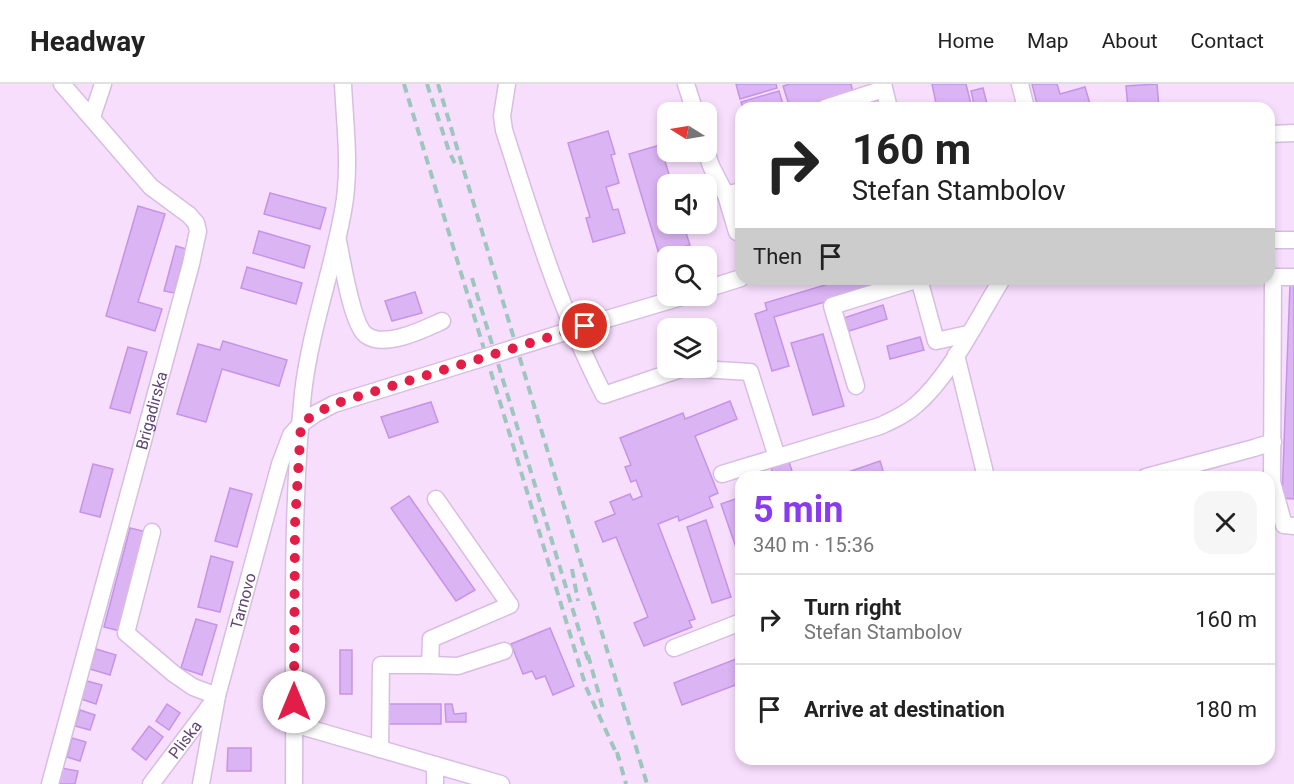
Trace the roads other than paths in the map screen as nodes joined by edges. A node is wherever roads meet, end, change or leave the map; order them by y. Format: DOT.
graph roads {
  1 [pos="62,84"];
  2 [pos="103,84"];
  3 [pos="343,84"];
  4 [pos="507,84"];
  5 [pos="686,84"];
  6 [pos="1020,84"];
  7 [pos="883,86"];
  8 [pos="864,89"];
  9 [pos="692,102"];
  10 [pos="837,102"];
  11 [pos="888,102"];
  12 [pos="1024,102"];
  13 [pos="92,117"];
  14 [pos="1275,134"];
  15 [pos="1294,134"];
  16 [pos="710,162"];
  17 [pos="734,193"];
  18 [pos="337,237"];
  19 [pos="1275,240"];
  20 [pos="1294,240"];
  21 [pos="1275,277"];
  22 [pos="1294,277"];
  23 [pos="735,281"];
  24 [pos="900,285"];
  25 [pos="922,285"];
  26 [pos="998,285"];
  27 [pos="1273,285"];
  28 [pos="717,286"];
  29 [pos="657,304"];
  30 [pos="442,321"];
  31 [pos="968,334"];
  32 [pos="956,355"];
  33 [pos="856,386"];
  34 [pos="301,424"];
  35 [pos="1273,442"];
  36 [pos="769,465"];
  37 [pos="738,471"];
  38 [pos="985,471"];
  39 [pos="1168,471"];
  40 [pos="1272,471"];
  41 [pos="735,472"];
  42 [pos="722,474"];
  43 [pos="1275,493"];
  44 [pos="436,499"];
  45 [pos="1294,526"];
  46 [pos="152,532"];
  47 [pos="735,624"];
  48 [pos="674,648"];
  49 [pos="504,651"];
  50 [pos="430,666"];
  51 [pos="217,696"];
  52 [pos="294,724"];
  53 [pos="380,749"];
  54 [pos="435,765"];
  55 [pos="50,784"];
  56 [pos="151,784"];
  57 [pos="201,784"];
  58 [pos="294,784"];
  59 [pos="435,784"];
  60 [pos="501,784"];
  1 -- 13 [label="street, Brigadirska"];
  2 -- 13 [label="street"];
  3 -- 18 [label="street"];
  4 -- 36 [label="street"];
  5 -- 9 [label="street"];
  6 -- 12 [label="street"];
  7 -- 8 [label="street"];
  7 -- 11 [label="street"];
  8 -- 10 [label="street"];
  13 -- 55 [label="street, Brigadirska"];
  14 -- 15 [label="street"];
  16 -- 17 [label="street"];
  18 -- 30 [label="street"];
  18 -- 34 [label="street"];
  19 -- 20 [label="street"];
  21 -- 22 [label="street"];
  23 -- 28 [label="street"];
  24 -- 33 [label="street"];
  25 -- 31 [label="street"];
  26 -- 31 [label="street"];
  27 -- 35 [label="street"];
  29 -- 34 [label="street, bridge"];
  31 -- 32 [label="street"];
  32 -- 36 [label="street"];
  32 -- 38 [label="street"];
  34 -- 51 [label="street, Tarnovo"];
  34 -- 52 [label="street"];
  35 -- 39 [label="street"];
  35 -- 40 [label="street"];
  36 -- 37 [label="street"];
  41 -- 42 [label="street"];
  43 -- 45 [label="street"];
  44 -- 50 [label="street"];
  46 -- 51 [label="street"];
  47 -- 48 [label="street"];
  49 -- 50 [label="street"];
  50 -- 53 [label="street"];
  51 -- 56 [label="street, Pliska"];
  51 -- 57 [label="street, Tarnovo"];
  52 -- 53 [label="street"];
  52 -- 58 [label="street"];
  53 -- 54 [label="street"];
  54 -- 59 [label="street"];
  54 -- 60 [label="street"];
}
